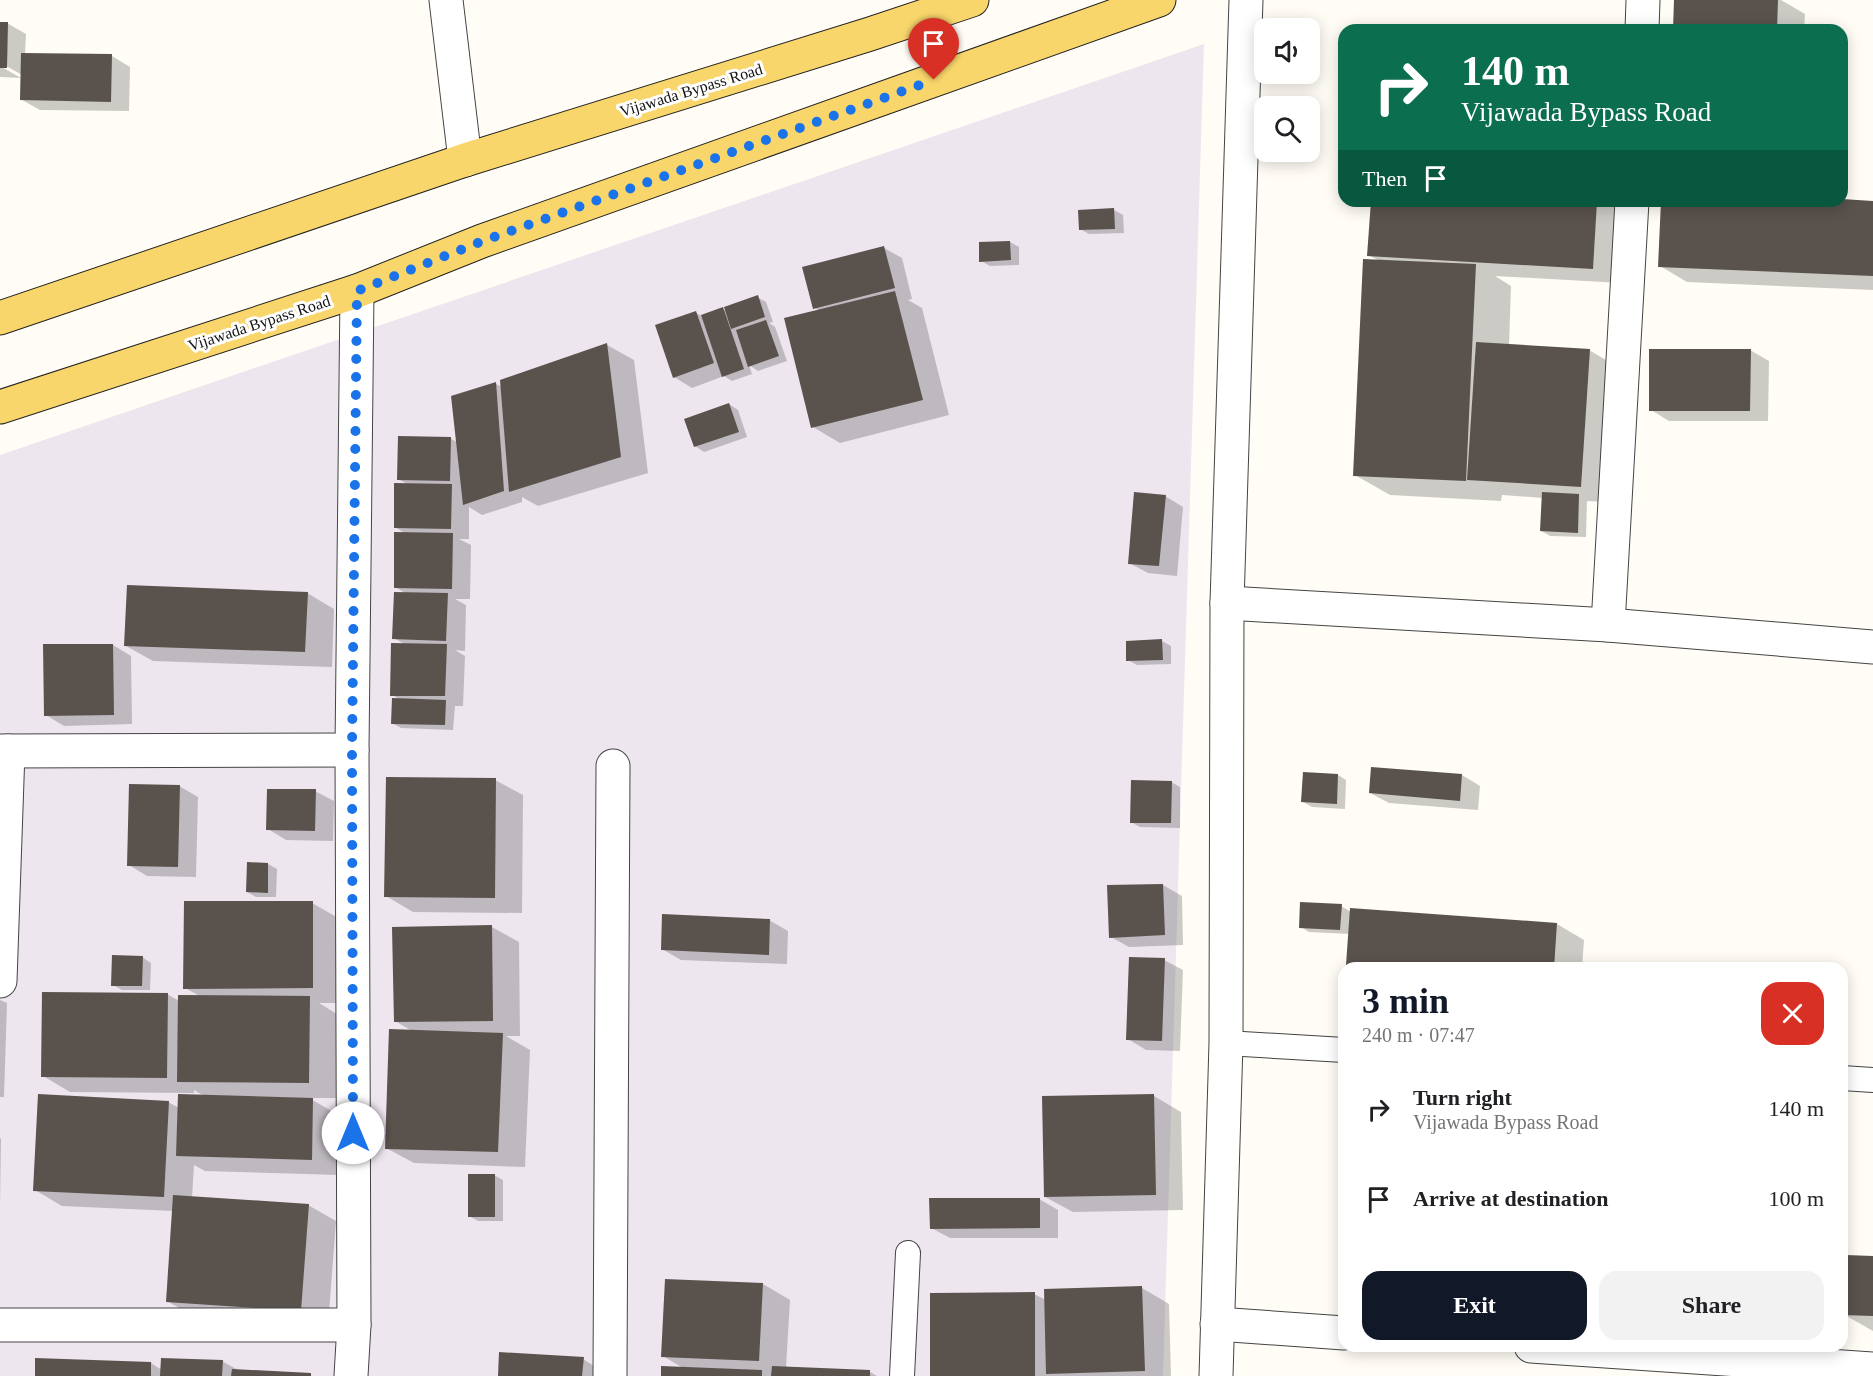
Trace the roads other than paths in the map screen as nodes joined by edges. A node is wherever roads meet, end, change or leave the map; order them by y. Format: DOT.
graph roads {
  1 [pos="446,0"];
  2 [pos="972,0"];
  3 [pos="1159,0"];
  4 [pos="1246,0"];
  5 [pos="1643,0"];
  6 [pos="1642,24"];
  7 [pos="465,160"];
  8 [pos="1632,207"];
  9 [pos="357,291"];
  10 [pos="0,318"];
  11 [pos="0,407"];
  12 [pos="1227,603"];
  13 [pos="1608,625"];
  14 [pos="1873,647"];
  15 [pos="352,750"];
  16 [pos="4,751"];
  17 [pos="613,766"];
  18 [pos="0,981"];
  19 [pos="1226,1043"];
  20 [pos="1338,1050"];
  21 [pos="1848,1078"];
  22 [pos="1873,1080"];
  23 [pos="908,1252"];
  24 [pos="1217,1324"];
  25 [pos="0,1325"];
  26 [pos="354,1325"];
  27 [pos="1338,1333"];
  28 [pos="1624,1352"];
  29 [pos="1873,1368"];
  30 [pos="351,1376"];
  31 [pos="610,1376"];
  32 [pos="902,1376"];
  33 [pos="1216,1376"];
  1 -- 7 [label="street"];
  2 -- 7 [label="main road, Vijawada Bypass Road"];
  3 -- 9 [label="main road, Vijawada Bypass Road"];
  4 -- 12 [label="street"];
  5 -- 6 [label="street"];
  7 -- 10 [label="main road, Vijawada Bypass Road"];
  8 -- 13 [label="street"];
  9 -- 11 [label="main road, Vijawada Bypass Road"];
  9 -- 15 [label="street"];
  12 -- 13 [label="street"];
  12 -- 19 [label="street"];
  13 -- 14 [label="street"];
  15 -- 16 [label="street"];
  15 -- 26 [label="street"];
  16 -- 18 [label="street"];
  17 -- 31 [label="street"];
  19 -- 20 [label="lane"];
  19 -- 24 [label="street"];
  21 -- 22 [label="lane"];
  23 -- 32 [label="lane"];
  24 -- 27 [label="street"];
  24 -- 33 [label="street"];
  25 -- 26 [label="street"];
  26 -- 30 [label="street"];
  28 -- 29 [label="street"];
}
